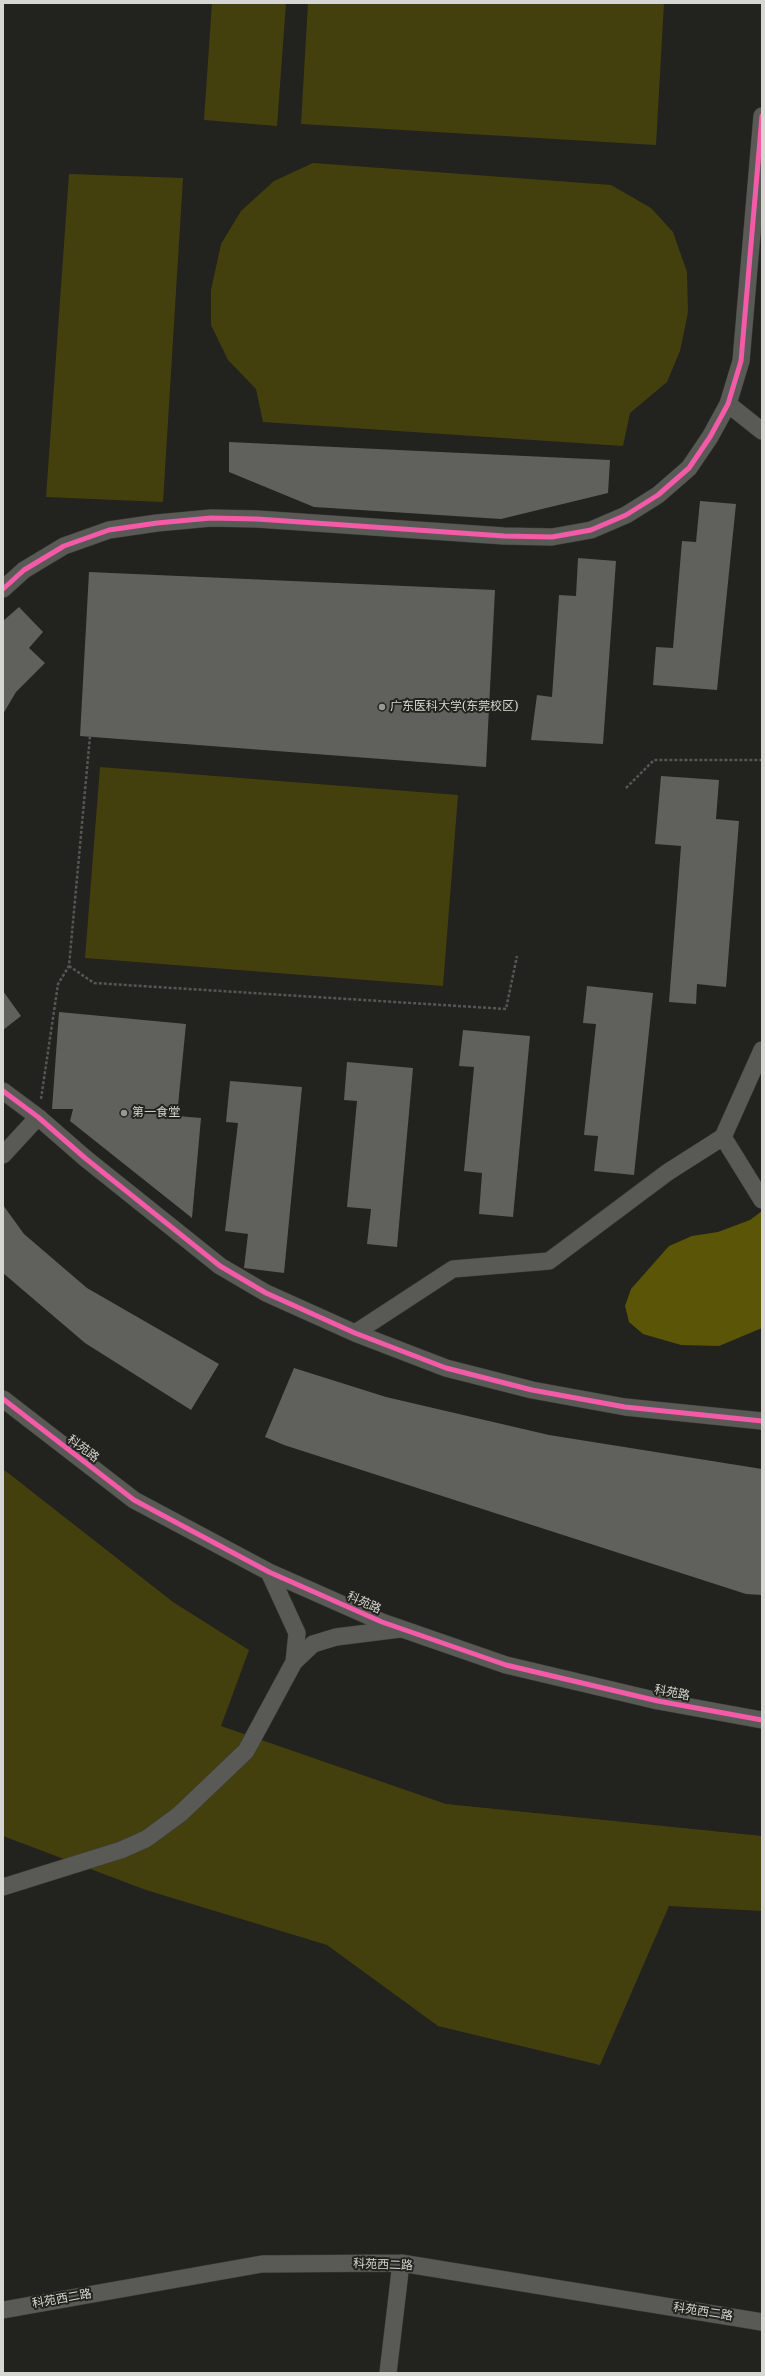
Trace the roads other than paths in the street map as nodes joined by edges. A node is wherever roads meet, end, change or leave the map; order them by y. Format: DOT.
graph roads {
  1 [pos="762,116"];
  2 [pos="728,404"];
  3 [pos="762,431"];
  4 [pos="3,589"];
  5 [pos="762,1050"];
  6 [pos="3,1091"];
  7 [pos="38,1117"];
  8 [pos="723,1137"];
  9 [pos="3,1155"];
  10 [pos="762,1200"];
  11 [pos="355,1333"];
  12 [pos="3,1399"];
  13 [pos="762,1421"];
  14 [pos="269,1572"];
  15 [pos="403,1629"];
  16 [pos="294,1662"];
  17 [pos="762,1720"];
  18 [pos="3,1887"];
  19 [pos="401,2263"];
  20 [pos="3,2310"];
  21 [pos="762,2320"];
  22 [pos="388,2373"];
  1 -- 2 [label="street"];
  2 -- 3 [label="street"];
  2 -- 4 [label="street"];
  5 -- 8 [label="street"];
  6 -- 7 [label="street"];
  7 -- 9 [label="street"];
  7 -- 11 [label="street"];
  8 -- 10 [label="street"];
  8 -- 11 [label="street"];
  11 -- 13 [label="street"];
  12 -- 14 [label="street, 科苑路"];
  14 -- 15 [label="street, 科苑路"];
  14 -- 16 [label="street"];
  15 -- 16 [label="street"];
  15 -- 17 [label="street, 科苑路"];
  16 -- 18 [label="street"];
  19 -- 20 [label="street, 科苑西二路"];
  19 -- 21 [label="street, 科苑西二路"];
  19 -- 22 [label="street"];
}
